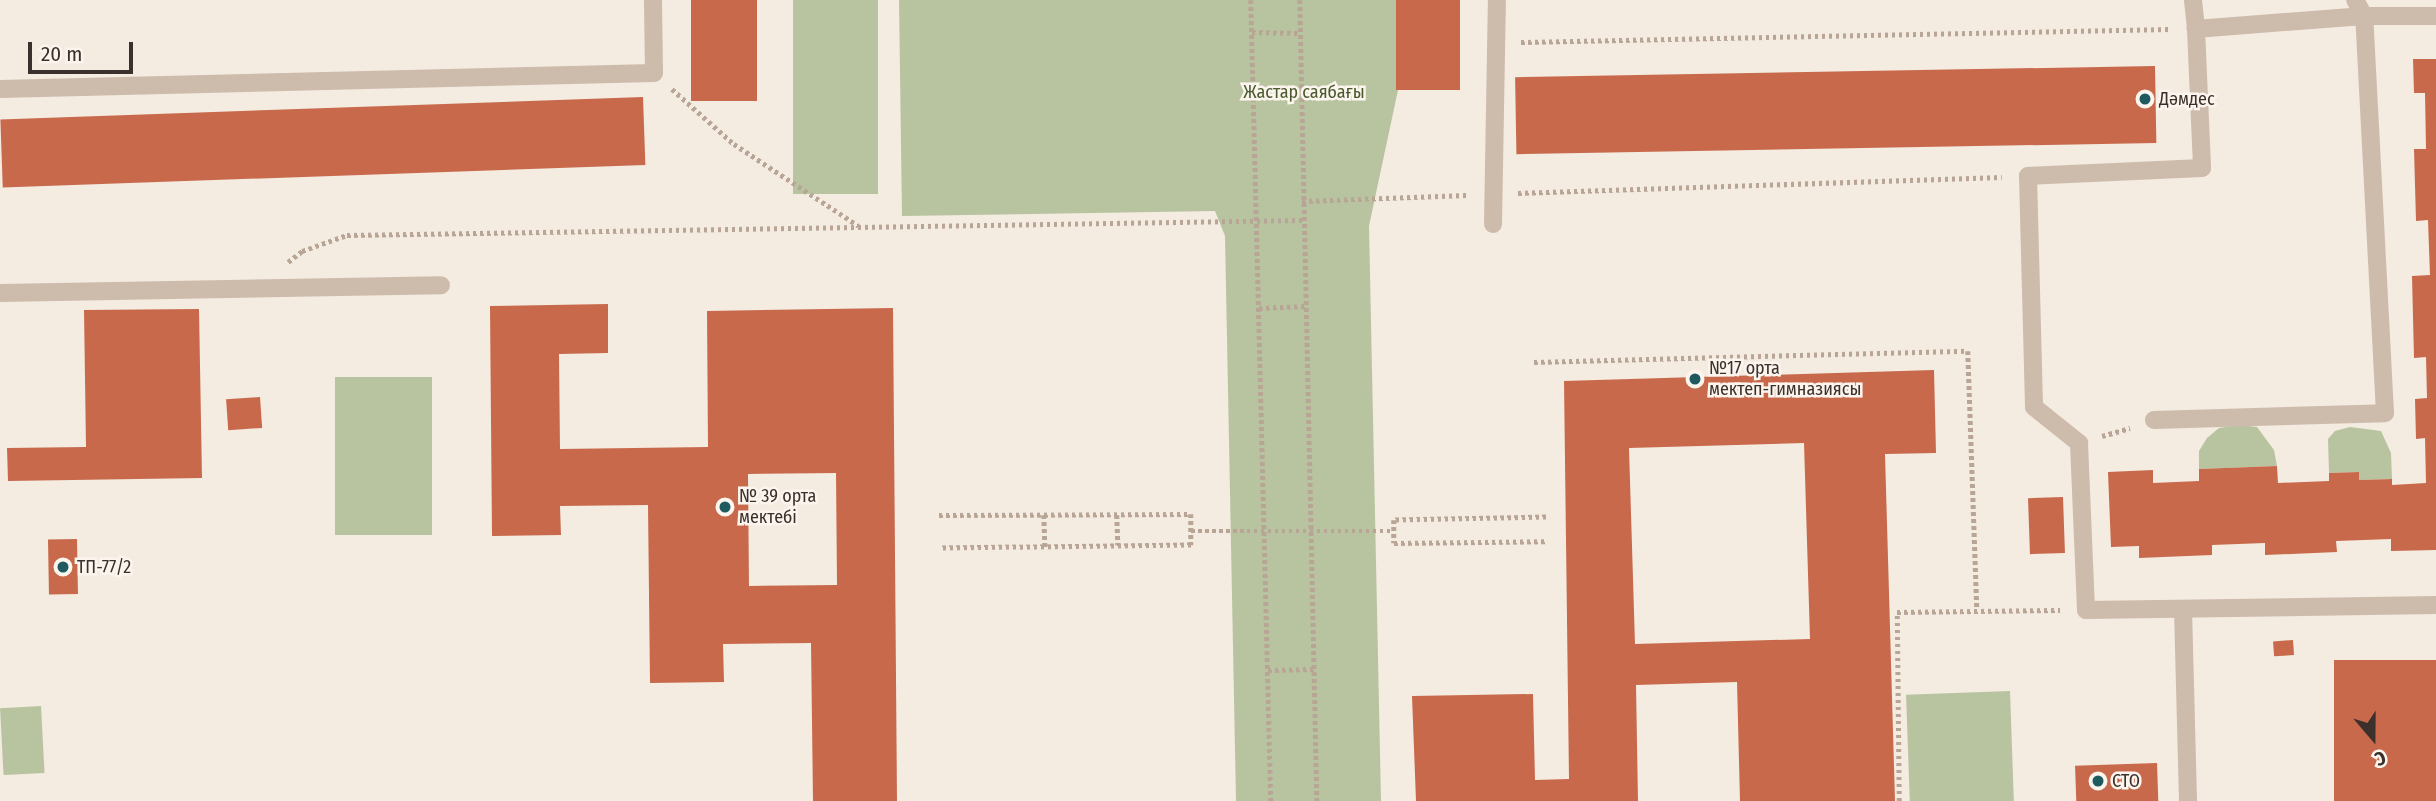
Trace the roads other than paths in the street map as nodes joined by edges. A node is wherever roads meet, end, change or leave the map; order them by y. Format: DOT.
graph roads {
  1 [pos="653,0"];
  2 [pos="1497,0"];
  3 [pos="2193,0"];
  4 [pos="2356,0"];
  5 [pos="2364,16"];
  6 [pos="2436,16"];
  7 [pos="2196,29"];
  8 [pos="0,89"];
  9 [pos="1493,224"];
  10 [pos="441,285"];
  11 [pos="0,293"];
  12 [pos="2154,420"];
  13 [pos="2436,605"];
  14 [pos="2183,609"];
  15 [pos="2188,801"];
  1 -- 8 [label="lane"];
  2 -- 9 [label="lane"];
  3 -- 7 [label="lane"];
  4 -- 5 [label="lane"];
  5 -- 6 [label="lane"];
  5 -- 7 [label="lane"];
  5 -- 12 [label="lane"];
  7 -- 14 [label="lane"];
  10 -- 11 [label="lane"];
  13 -- 14 [label="lane"];
  14 -- 15 [label="lane"];
}
